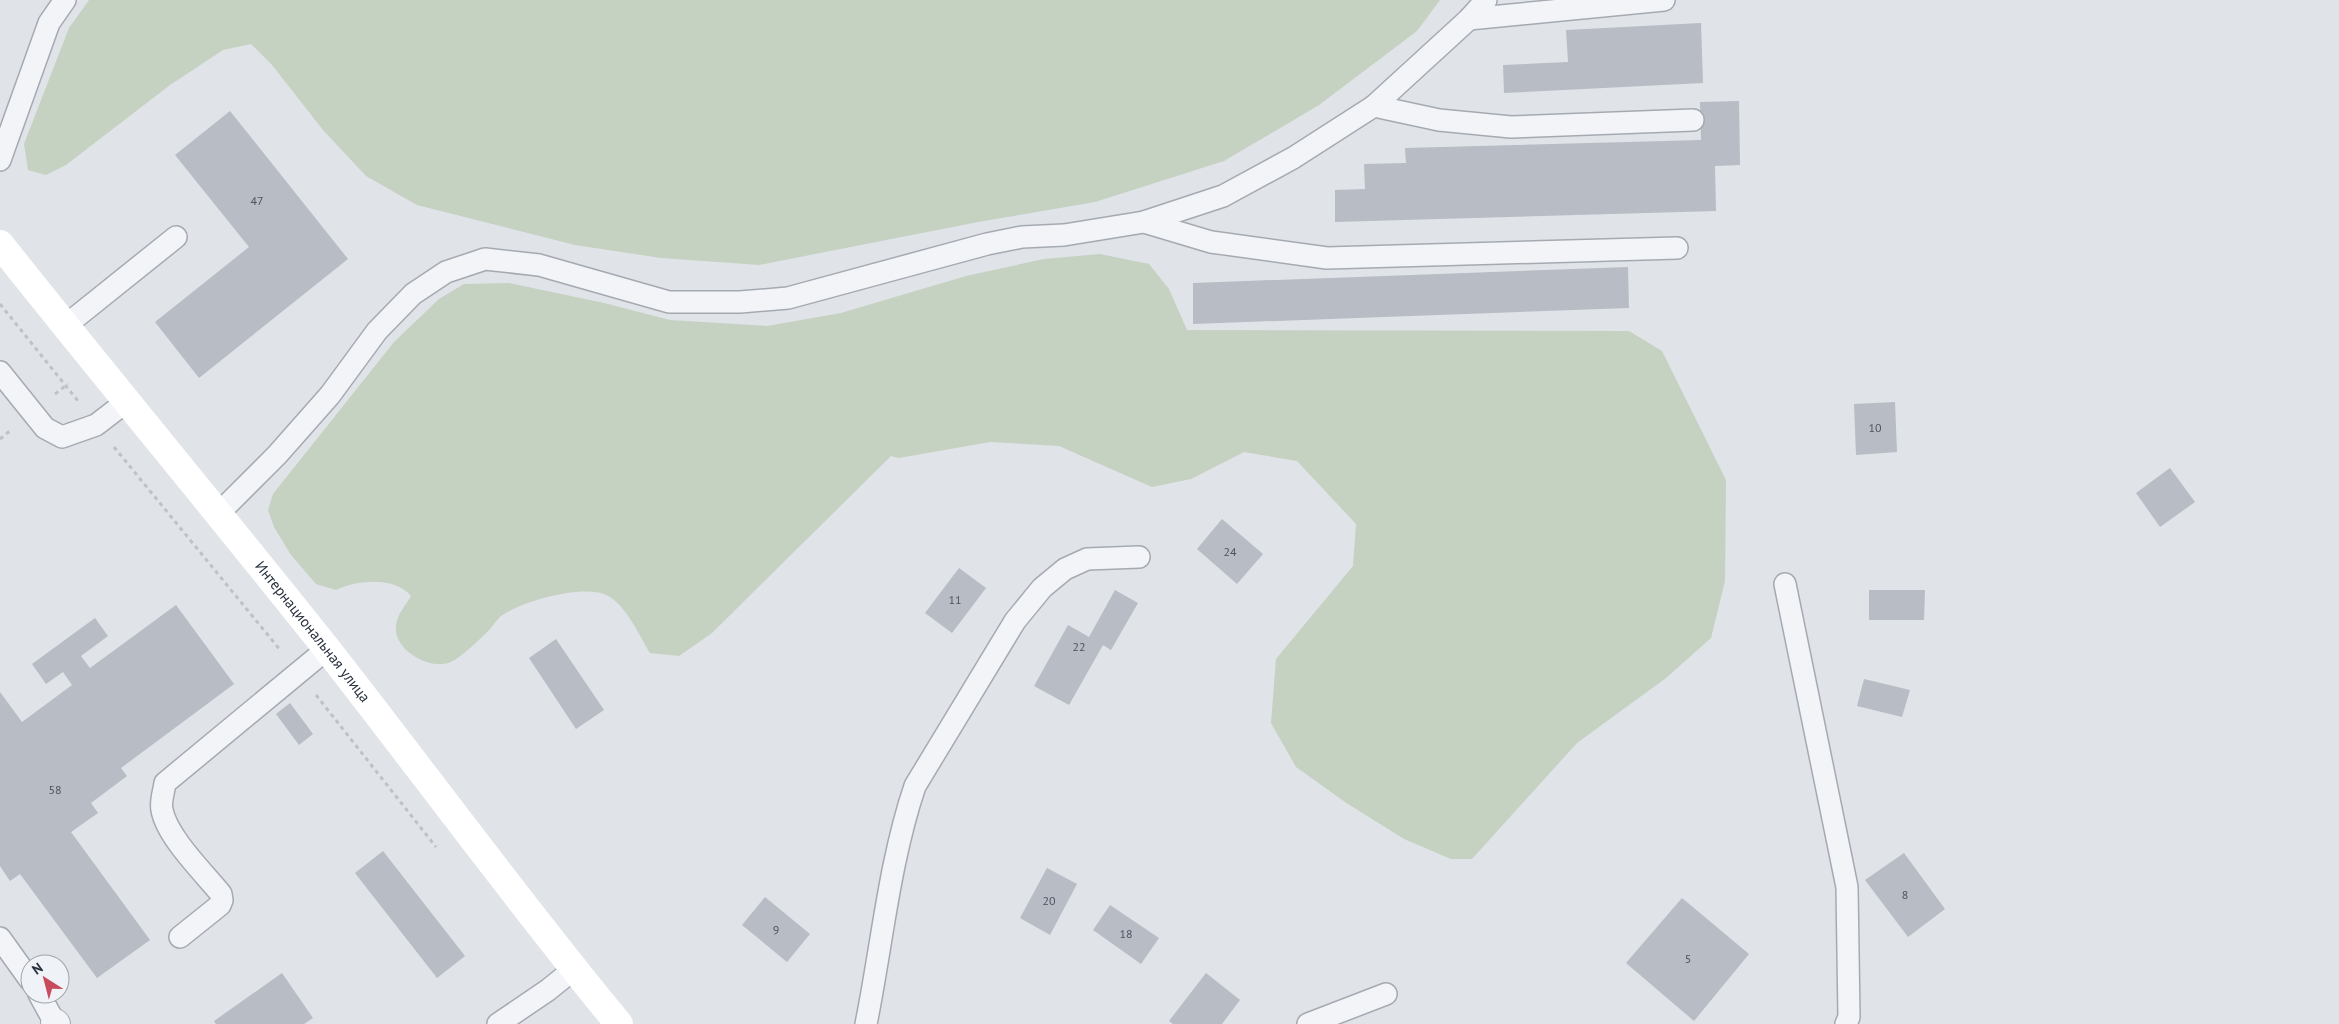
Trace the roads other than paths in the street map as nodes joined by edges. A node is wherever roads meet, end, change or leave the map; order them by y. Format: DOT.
graph roads {
  1 [pos="64,0"];
  2 [pos="1486,0"];
  3 [pos="1664,0"];
  4 [pos="1469,19"];
  5 [pos="1374,106"];
  6 [pos="1693,120"];
  7 [pos="0,160"];
  8 [pos="1144,222"];
  9 [pos="176,236"];
  10 [pos="0,244"];
  11 [pos="1677,248"];
  12 [pos="65,326"];
  13 [pos="0,372"];
  14 [pos="126,402"];
  15 [pos="218,514"];
  16 [pos="1139,557"];
  17 [pos="1785,584"];
  18 [pos="327,649"];
  19 [pos="0,938"];
  20 [pos="180,938"];
  21 [pos="20,966"];
  22 [pos="574,969"];
  23 [pos="1386,994"];
  24 [pos="44,1004"];
  25 [pos="55,1024"];
  26 [pos="498,1024"];
  27 [pos="619,1024"];
  28 [pos="866,1024"];
  29 [pos="1308,1024"];
  30 [pos="1846,1024"];
  1 -- 7 [label="lane"];
  2 -- 4 [label="lane"];
  3 -- 4 [label="lane"];
  4 -- 5 [label="lane"];
  5 -- 6 [label="lane"];
  5 -- 8 [label="lane"];
  8 -- 11 [label="lane"];
  8 -- 15 [label="lane"];
  9 -- 12 [label="lane"];
  10 -- 12 [label="main road, Интернациональная улица"];
  12 -- 14 [label="main road, Интернациональная улица"];
  13 -- 14 [label="lane"];
  14 -- 15 [label="main road, Интернациональная улица"];
  15 -- 18 [label="main road, Интернациональная улица"];
  16 -- 28 [label="lane"];
  17 -- 30 [label="lane"];
  18 -- 20 [label="lane"];
  18 -- 22 [label="main road, Интернациональная улица"];
  19 -- 21 [label="lane"];
  22 -- 26 [label="lane"];
  22 -- 27 [label="main road, Интернациональная улица"];
  23 -- 29 [label="lane"];
  24 -- 25 [label="lane"];
}
